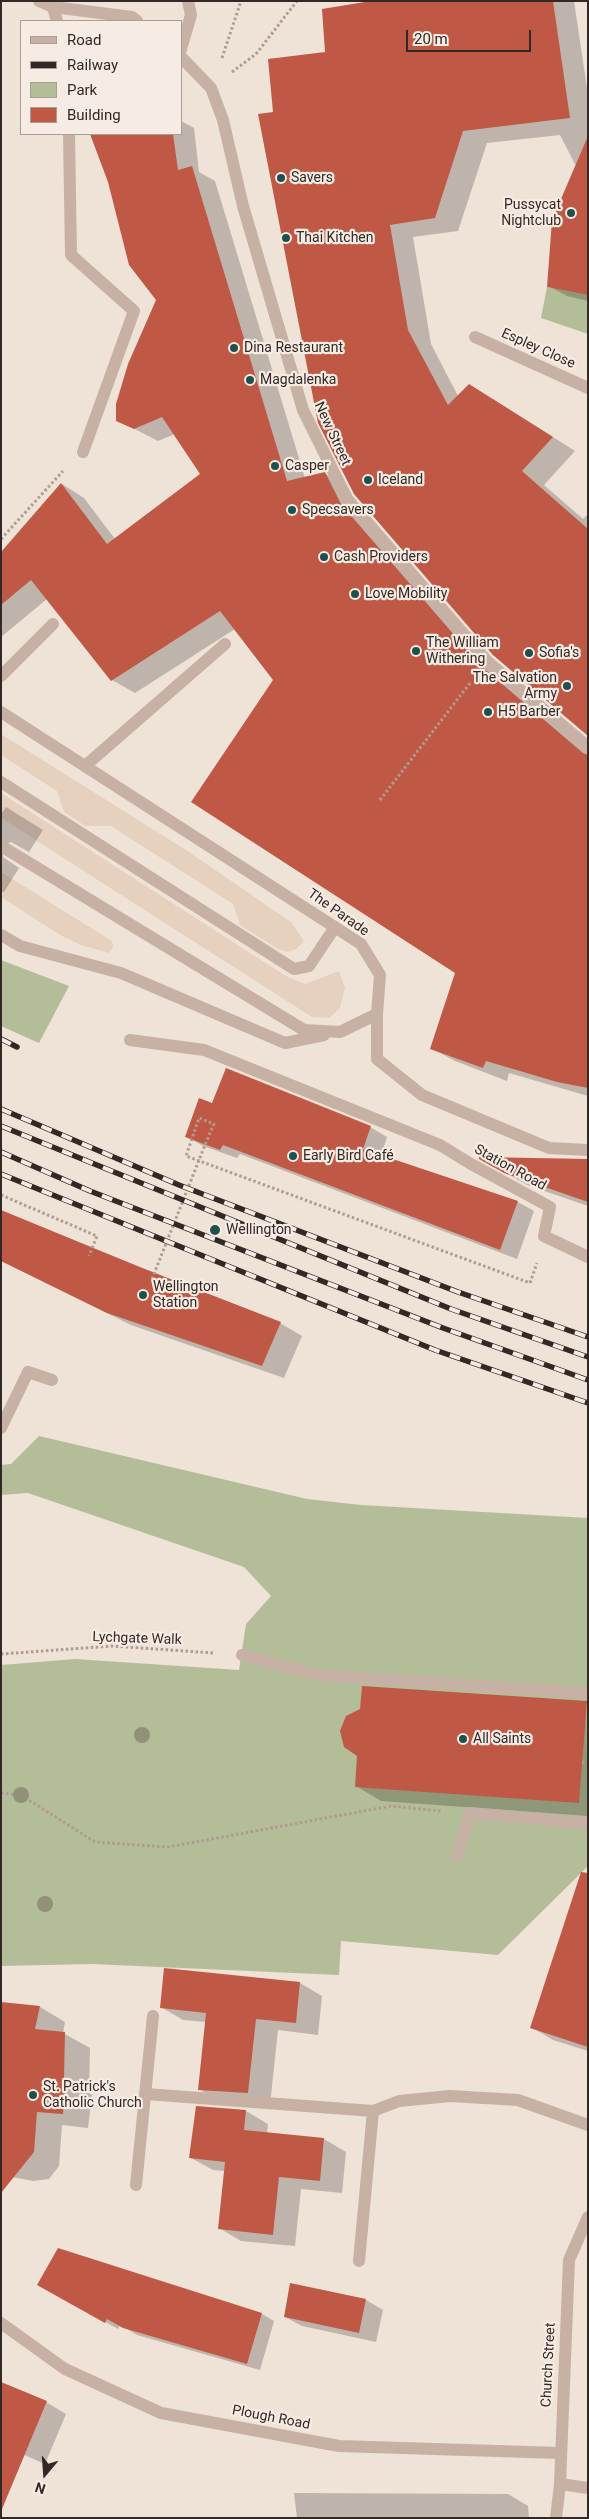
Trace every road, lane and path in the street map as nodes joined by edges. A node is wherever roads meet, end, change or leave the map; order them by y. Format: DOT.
graph roads {
  1 [pos="40,1"];
  2 [pos="188,1"];
  3 [pos="241,1"];
  4 [pos="297,1"];
  5 [pos="53,7"];
  6 [pos="134,19"];
  7 [pos="57,20"];
  8 [pos="182,45"];
  9 [pos="182,58"];
  10 [pos="211,88"];
  11 [pos="69,135"];
  12 [pos="475,337"];
  13 [pos="588,388"];
  14 [pos="83,452"];
  15 [pos="1,539"];
  16 [pos="53,624"];
  17 [pos="226,644"];
  18 [pos="487,661"];
  19 [pos="1,676"];
  20 [pos="1,712"];
  21 [pos="588,747"];
  22 [pos="85,766"];
  23 [pos="1,782"];
  24 [pos="380,800"];
  25 [pos="1,846"];
  26 [pos="335,927"];
  27 [pos="1,935"];
  28 [pos="377,1014"];
  29 [pos="340,1032"];
  30 [pos="130,1040"];
  31 [pos="588,1150"];
  32 [pos="1,1195"];
  33 [pos="88,1256"];
  34 [pos="588,1257"];
  35 [pos="538,1258"];
  36 [pos="152,1279"];
  37 [pos="52,1380"];
  38 [pos="1,1428"];
  39 [pos="1,1654"];
  40 [pos="242,1656"];
  41 [pos="588,1693"];
  42 [pos="582,1762"];
  43 [pos="588,1763"];
  44 [pos="1,1794"];
  45 [pos="470,1813"];
  46 [pos="588,1822"];
  47 [pos="457,1856"];
  48 [pos="153,2016"];
  49 [pos="146,2094"];
  50 [pos="373,2110"];
  51 [pos="588,2125"];
  52 [pos="136,2186"];
  53 [pos="588,2217"];
  54 [pos="359,2262"];
  55 [pos="1,2323"];
  56 [pos="560,2453"];
  57 [pos="560,2484"];
  58 [pos="588,2488"];
  59 [pos="556,2518"];
  1 -- 5 [label="street"];
  2 -- 8 [label="street"];
  3 -- 10 [label="path"];
  4 -- 10 [label="path"];
  5 -- 6 [label="street"];
  5 -- 7 [label="street"];
  9 -- 10 [label="street, New Street"];
  10 -- 18 [label="street, New Street"];
  11 -- 14 [label="street"];
  12 -- 13 [label="street, Espley Close"];
  14 -- 15 [label="path"];
  16 -- 19 [label="street"];
  17 -- 22 [label="street"];
  18 -- 21 [label="street, New Street"];
  18 -- 24 [label="path"];
  20 -- 22 [label="street, The Parade"];
  22 -- 26 [label="street, The Parade"];
  23 -- 26 [label="street"];
  25 -- 29 [label="street"];
  26 -- 28 [label="street, The Parade"];
  27 -- 29 [label="street"];
  28 -- 29 [label="street"];
  28 -- 31 [label="street, The Parade"];
  30 -- 34 [label="street, Station Road"];
  32 -- 33 [label="path"];
  35 -- 36 [label="path"];
  37 -- 38 [label="street"];
  39 -- 40 [label="path, Lychgate Walk"];
  40 -- 41 [label="street"];
  42 -- 43 [label="path"];
  44 -- 45 [label="path"];
  45 -- 46 [label="street"];
  45 -- 47 [label="street"];
  48 -- 49 [label="street"];
  49 -- 50 [label="street"];
  49 -- 52 [label="street"];
  50 -- 51 [label="street"];
  50 -- 54 [label="street"];
  53 -- 56 [label="street, Church Street"];
  55 -- 56 [label="street, Plough Road"];
  56 -- 57 [label="street, Church Street"];
  57 -- 58 [label="street"];
  57 -- 59 [label="street, Church Street"];
}
